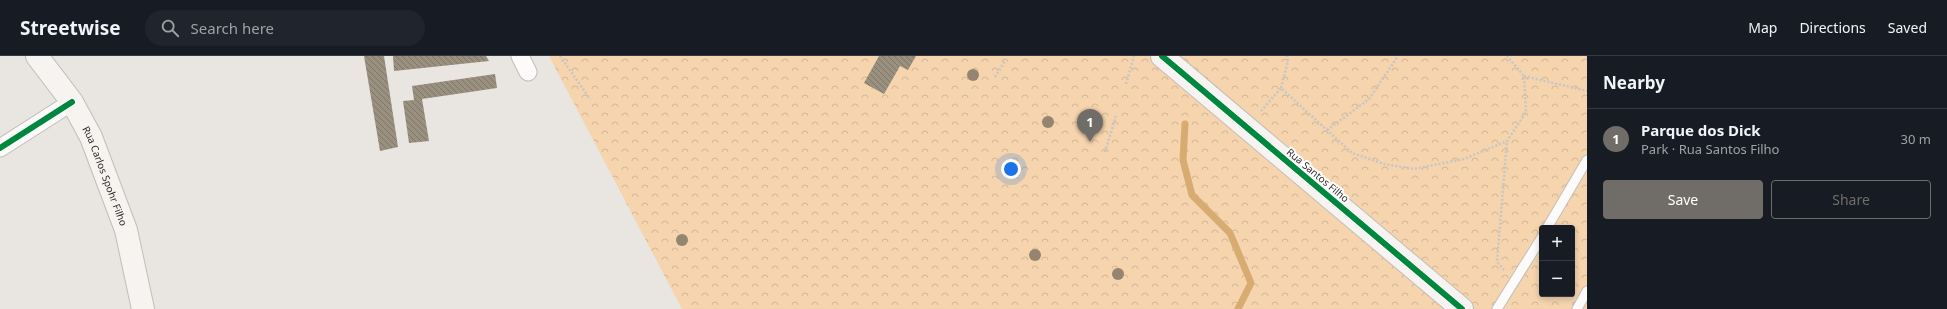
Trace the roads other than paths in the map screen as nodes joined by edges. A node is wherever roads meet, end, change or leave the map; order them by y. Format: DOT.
graph roads {
  1 [pos="37,56"];
  2 [pos="520,56"];
  3 [pos="1162,56"];
  4 [pos="528,72"];
  5 [pos="72,102"];
  6 [pos="0,148"];
  7 [pos="1587,160"];
  8 [pos="1549,225"];
  9 [pos="1539,242"];
  10 [pos="1587,291"];
  11 [pos="144,309"];
  12 [pos="1462,309"];
  13 [pos="1497,309"];
  14 [pos="1577,309"];
  1 -- 5 [label="street, Rua Carlos Spohr Filho"];
  2 -- 4 [label="street"];
  3 -- 12 [label="street, Rua Santos Filho"];
  5 -- 6 [label="street"];
  5 -- 11 [label="street, Rua Carlos Spohr Filho"];
  7 -- 8 [label="lane"];
  9 -- 13 [label="lane"];
  10 -- 14 [label="lane"];
}
